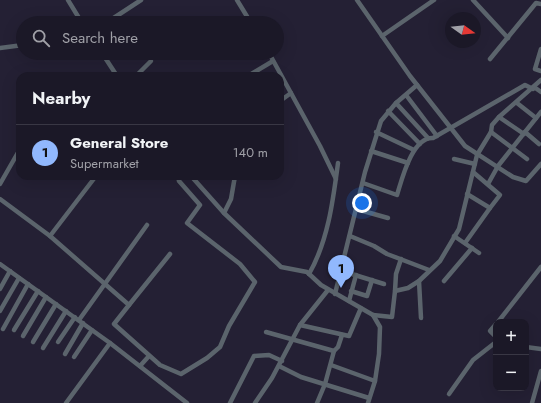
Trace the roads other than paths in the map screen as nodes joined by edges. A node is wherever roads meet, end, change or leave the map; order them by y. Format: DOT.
graph roads {
  1 [pos="68,0"];
  2 [pos="141,0"];
  3 [pos="357,0"];
  4 [pos="434,0"];
  5 [pos="473,0"];
  6 [pos="531,0"];
  7 [pos="239,1"];
  8 [pos="538,3"];
  9 [pos="77,16"];
  10 [pos="117,16"];
  11 [pos="247,16"];
  12 [pos="382,36"];
  13 [pos="508,38"];
  14 [pos="16,46"];
  15 [pos="0,48"];
  16 [pos="541,49"];
  17 [pos="490,59"];
  18 [pos="107,60"];
  19 [pos="151,61"];
  20 [pos="273,61"];
  21 [pos="541,71"];
  22 [pos="114,72"];
  23 [pos="140,72"];
  24 [pos="255,72"];
  25 [pos="279,72"];
  26 [pos="541,80"];
  27 [pos="284,81"];
  28 [pos="417,85"];
  29 [pos="533,88"];
  30 [pos="541,92"];
  31 [pos="291,93"];
  32 [pos="406,95"];
  33 [pos="284,98"];
  34 [pos="396,103"];
  35 [pos="517,103"];
  36 [pos="388,111"];
  37 [pos="499,116"];
  38 [pos="539,116"];
  39 [pos="450,128"];
  40 [pos="376,132"];
  41 [pos="490,132"];
  42 [pos="525,133"];
  43 [pos="437,136"];
  44 [pos="428,138"];
  45 [pos="420,144"];
  46 [pos="539,144"];
  47 [pos="512,148"];
  48 [pos="414,150"];
  49 [pos="371,151"];
  50 [pos="476,155"];
  51 [pos="16,156"];
  52 [pos="454,158"];
  53 [pos="527,159"];
  54 [pos="338,163"];
  55 [pos="408,163"];
  56 [pos="474,164"];
  57 [pos="541,164"];
  58 [pos="498,166"];
  59 [pos="472,172"];
  60 [pos="336,179"];
  61 [pos="93,180"];
  62 [pos="179,180"];
  63 [pos="195,180"];
  64 [pos="234,180"];
  65 [pos="363,183"];
  66 [pos="0,184"];
  67 [pos="488,184"];
  68 [pos="467,194"];
  69 [pos="0,199"];
  70 [pos="490,208"];
  71 [pos="356,209"];
  72 [pos="224,213"];
  73 [pos="388,218"];
  74 [pos="146,225"];
  75 [pos="50,236"];
  76 [pos="350,236"];
  77 [pos="454,236"];
  78 [pos="465,243"];
  79 [pos="472,248"];
  80 [pos="479,253"];
  81 [pos="170,254"];
  82 [pos="401,259"];
  83 [pos="0,265"];
  84 [pos="541,266"];
  85 [pos="429,270"];
  86 [pos="10,271"];
  87 [pos="342,271"];
  88 [pos="309,274"];
  89 [pos="356,275"];
  90 [pos="19,278"];
  91 [pos="372,280"];
  92 [pos="419,281"];
  93 [pos="444,281"];
  94 [pos="28,284"];
  95 [pos="105,284"];
  96 [pos="384,284"];
  97 [pos="0,289"];
  98 [pos="328,290"];
  99 [pos="395,290"];
  100 [pos="38,291"];
  101 [pos="351,291"];
  102 [pos="336,294"];
  103 [pos="46,297"];
  104 [pos="348,301"];
  105 [pos="56,304"];
  106 [pos="129,305"];
  107 [pos="361,308"];
  108 [pos="0,311"];
  109 [pos="66,311"];
  110 [pos="373,315"];
  111 [pos="382,316"];
  112 [pos="421,318"];
  113 [pos="500,319"];
  114 [pos="79,320"];
  115 [pos="300,325"];
  116 [pos="380,327"];
  117 [pos="3,329"];
  118 [pos="14,330"];
  119 [pos="92,330"];
  120 [pos="266,332"];
  121 [pos="342,335"];
  122 [pos="23,336"];
  123 [pos="292,339"];
  124 [pos="33,342"];
  125 [pos="58,342"];
  126 [pos="110,343"];
  127 [pos="493,344"];
  128 [pos="529,347"];
  129 [pos="42,348"];
  130 [pos="541,349"];
  131 [pos="334,351"];
  132 [pos="65,354"];
  133 [pos="149,356"];
  134 [pos="74,357"];
  135 [pos="280,363"];
  136 [pos="331,365"];
  137 [pos="140,366"];
  138 [pos="541,370"];
  139 [pos="374,381"];
  140 [pos="326,384"];
  141 [pos="449,394"];
  142 [pos="369,401"];
  143 [pos="66,403"];
  144 [pos="187,403"];
  145 [pos="230,403"];
  146 [pos="255,403"];
  147 [pos="317,403"];
  148 [pos="532,403"];
  1 -- 9 [label="street"];
  2 -- 10 [label="street"];
  3 -- 12 [label="street"];
  4 -- 12 [label="street"];
  5 -- 13 [label="street"];
  6 -- 8 [label="street"];
  7 -- 11 [label="street"];
  8 -- 13 [label="street"];
  12 -- 28 [label="street"];
  13 -- 17 [label="street"];
  14 -- 15 [label="street"];
  16 -- 21 [label="street"];
  18 -- 22 [label="street"];
  19 -- 23 [label="street"];
  20 -- 24 [label="street"];
  20 -- 25 [label="street"];
  26 -- 29 [label="street"];
  27 -- 31 [label="street"];
  28 -- 32 [label="street"];
  28 -- 39 [label="street"];
  29 -- 30 [label="street"];
  29 -- 35 [label="street"];
  29 -- 39 [label="street"];
  31 -- 33 [label="street"];
  31 -- 60 [label="street"];
  32 -- 34 [label="street"];
  32 -- 43 [label="street"];
  34 -- 36 [label="street"];
  34 -- 44 [label="street"];
  35 -- 37 [label="street"];
  35 -- 38 [label="street"];
  36 -- 40 [label="street"];
  36 -- 45 [label="street"];
  37 -- 41 [label="street"];
  37 -- 42 [label="street"];
  38 -- 42 [label="street"];
  39 -- 43 [label="street"];
  39 -- 50 [label="street"];
  40 -- 48 [label="street"];
  40 -- 49 [label="street"];
  41 -- 47 [label="street"];
  41 -- 50 [label="street"];
  42 -- 46 [label="street"];
  42 -- 47 [label="street"];
  43 -- 44 [label="street"];
  44 -- 45 [label="street"];
  45 -- 48 [label="street"];
  47 -- 53 [label="street"];
  47 -- 58 [label="street"];
  48 -- 55 [label="street"];
  49 -- 55 [label="street"];
  49 -- 65 [label="street"];
  50 -- 56 [label="street"];
  50 -- 58 [label="street"];
  51 -- 66 [label="street"];
  52 -- 56 [label="street"];
  54 -- 60 [label="street"];
  55 -- 65 [label="street"];
  56 -- 59 [label="street"];
  57 -- 58 [label="street"];
  58 -- 67 [label="street"];
  59 -- 67 [label="street"];
  59 -- 68 [label="street"];
  60 -- 88 [label="street"];
  61 -- 75 [label="street"];
  62 -- 133 [label="street"];
  63 -- 72 [label="street"];
  64 -- 72 [label="street"];
  65 -- 71 [label="street"];
  67 -- 70 [label="street"];
  68 -- 70 [label="street"];
  68 -- 77 [label="street"];
  69 -- 75 [label="street"];
  70 -- 78 [label="street"];
  71 -- 73 [label="street"];
  71 -- 76 [label="street"];
  72 -- 88 [label="street"];
  74 -- 95 [label="street"];
  75 -- 95 [label="street"];
  76 -- 82 [label="street"];
  76 -- 87 [label="street"];
  77 -- 78 [label="street"];
  77 -- 85 [label="street"];
  78 -- 79 [label="street"];
  79 -- 80 [label="street"];
  79 -- 93 [label="street"];
  81 -- 106 [label="street"];
  82 -- 85 [label="street"];
  82 -- 99 [label="street"];
  83 -- 86 [label="street"];
  84 -- 113 [label="street"];
  85 -- 92 [label="street"];
  86 -- 90 [label="street"];
  86 -- 97 [label="street"];
  87 -- 89 [label="street"];
  87 -- 102 [label="street"];
  88 -- 98 [label="street"];
  89 -- 91 [label="street"];
  89 -- 101 [label="street"];
  90 -- 94 [label="street"];
  90 -- 108 [label="street"];
  91 -- 96 [label="street"];
  91 -- 101 [label="street"];
  92 -- 99 [label="street"];
  92 -- 112 [label="street"];
  94 -- 100 [label="street"];
  94 -- 117 [label="street"];
  95 -- 106 [label="street"];
  95 -- 114 [label="street"];
  98 -- 102 [label="street"];
  98 -- 115 [label="street"];
  99 -- 111 [label="street"];
  100 -- 103 [label="street"];
  100 -- 118 [label="street"];
  101 -- 104 [label="street"];
  102 -- 104 [label="street"];
  103 -- 105 [label="street"];
  103 -- 122 [label="street"];
  104 -- 107 [label="street"];
  105 -- 109 [label="street"];
  105 -- 124 [label="street"];
  106 -- 133 [label="street"];
  107 -- 110 [label="street"];
  107 -- 121 [label="street"];
  109 -- 114 [label="street"];
  109 -- 129 [label="street"];
  110 -- 111 [label="street"];
  110 -- 116 [label="street"];
  111 -- 116 [label="street"];
  114 -- 119 [label="street"];
  114 -- 125 [label="street"];
  114 -- 132 [label="street"];
  115 -- 121 [label="street"];
  115 -- 123 [label="street"];
  116 -- 139 [label="street"];
  119 -- 126 [label="street"];
  119 -- 134 [label="street"];
  120 -- 123 [label="street"];
  121 -- 131 [label="street"];
  123 -- 131 [label="street"];
  123 -- 135 [label="street"];
  126 -- 137 [label="street"];
  126 -- 143 [label="street"];
  127 -- 141 [label="street"];
  128 -- 130 [label="street"];
  131 -- 136 [label="street"];
  133 -- 137 [label="street"];
  135 -- 140 [label="street"];
  135 -- 145 [label="street"];
  135 -- 146 [label="street"];
  136 -- 139 [label="street"];
  136 -- 140 [label="street"];
  137 -- 144 [label="street"];
  138 -- 148 [label="street"];
  139 -- 142 [label="street"];
  140 -- 142 [label="street"];
  140 -- 147 [label="street"];
}
